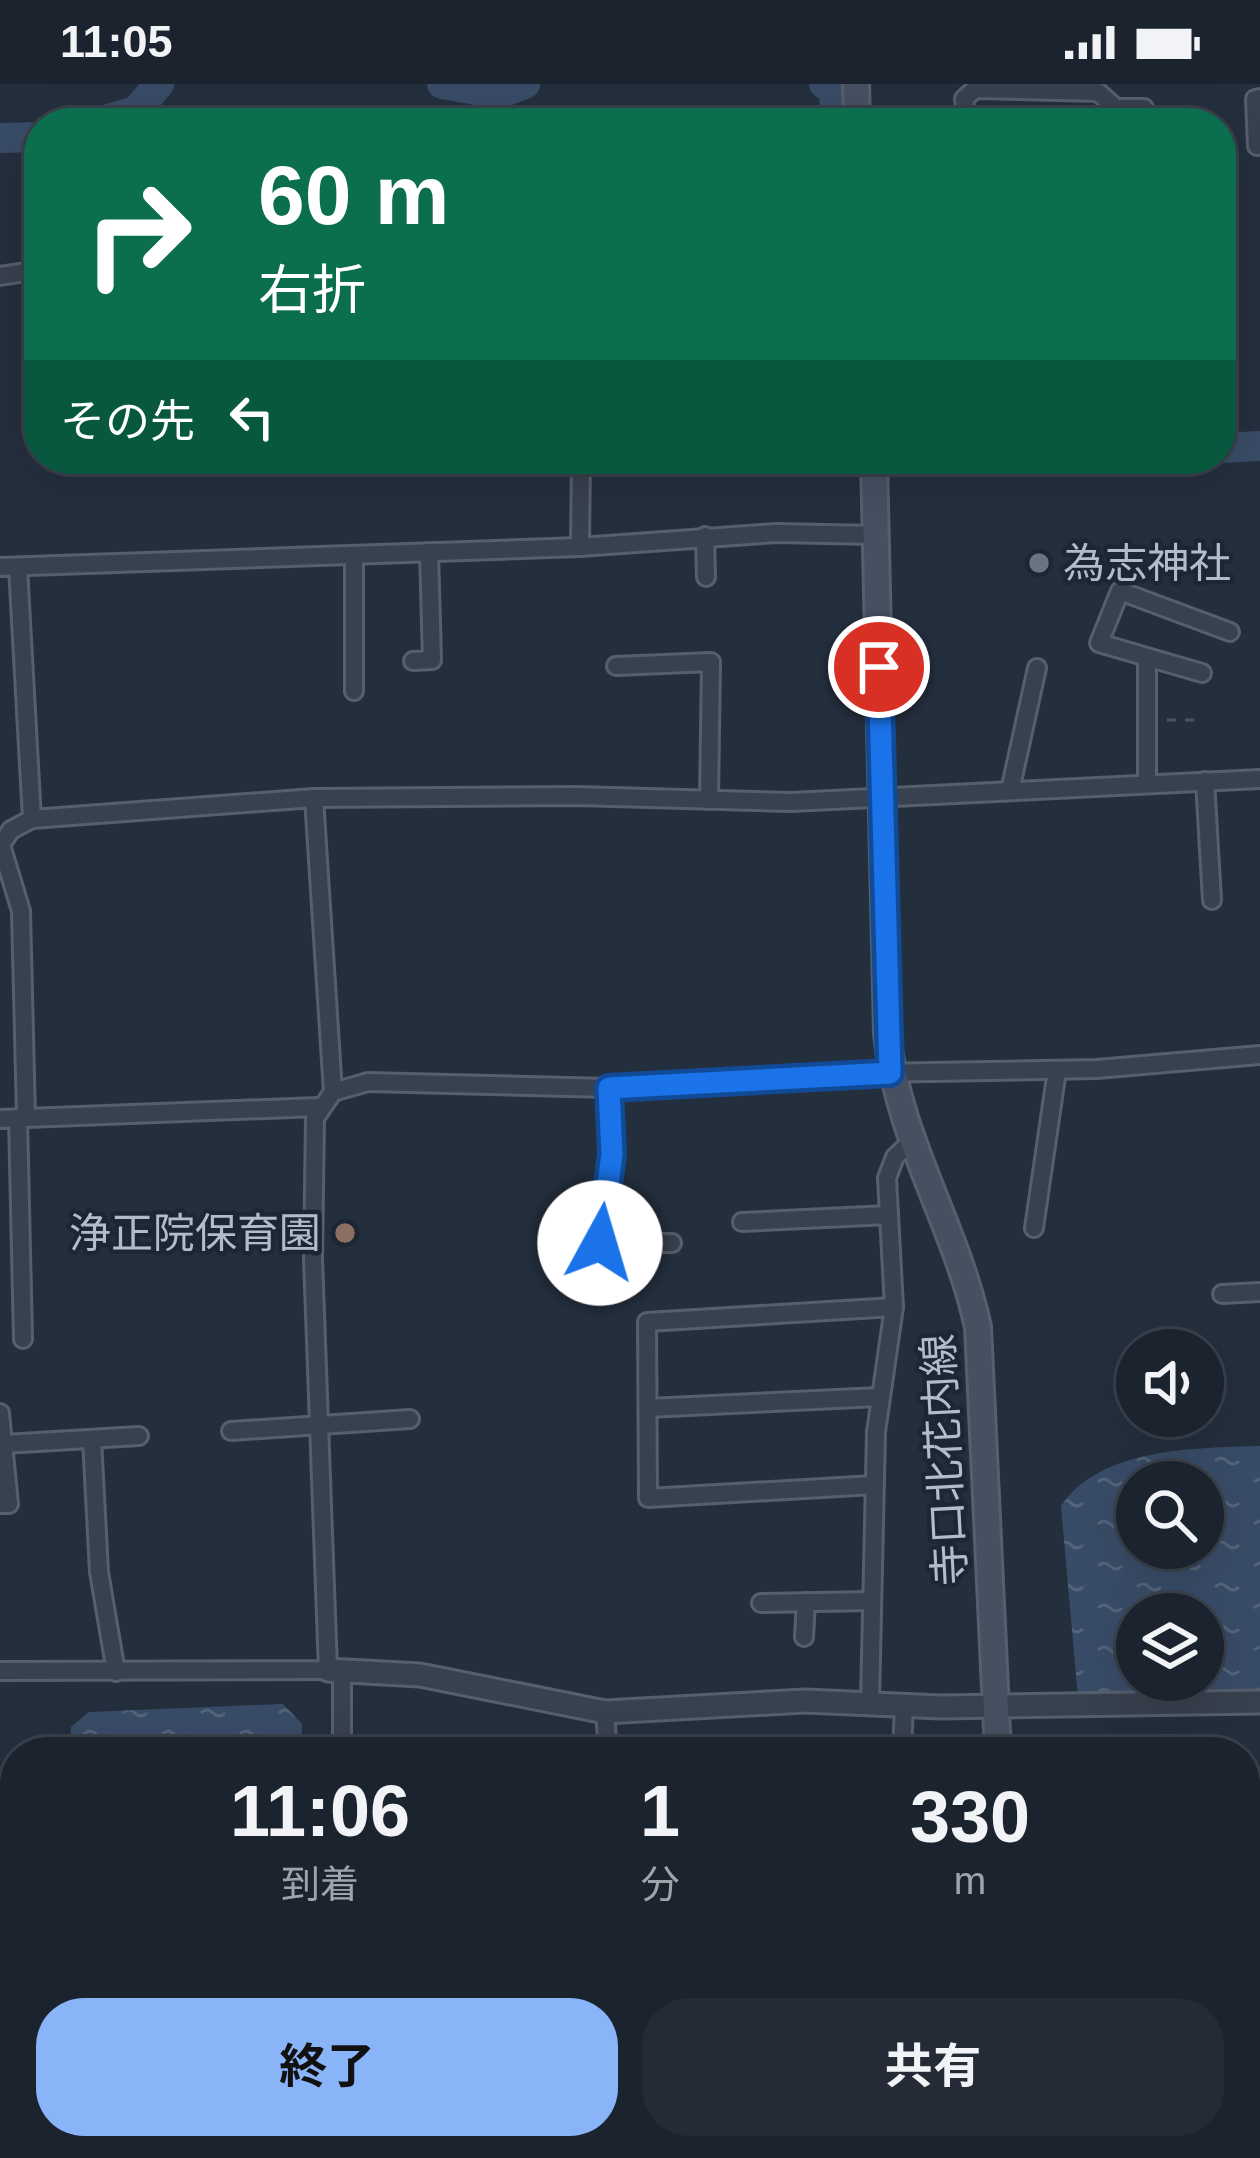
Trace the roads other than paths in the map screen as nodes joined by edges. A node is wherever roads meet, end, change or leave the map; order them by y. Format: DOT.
graph roads {
  1 [pos="1260,98"];
  2 [pos="965,108"];
  3 [pos="1116,108"];
  4 [pos="1116,108"];
  5 [pos="1144,108"];
  6 [pos="1257,146"];
  7 [pos="581,474"];
  8 [pos="874,474"];
  9 [pos="876,535"];
  10 [pos="705,536"];
  11 [pos="580,547"];
  12 [pos="428,552"];
  13 [pos="354,555"];
  14 [pos="9,567"];
  15 [pos="706,577"];
  16 [pos="1230,632"];
  17 [pos="1147,658"];
  18 [pos="413,661"];
  19 [pos="616,666"];
  20 [pos="1037,668"];
  21 [pos="1202,673"];
  22 [pos="354,691"];
  23 [pos="1260,779"];
  24 [pos="1205,781"];
  25 [pos="1147,784"];
  26 [pos="1010,791"];
  27 [pos="314,798"];
  28 [pos="881,798"];
  29 [pos="709,800"];
  30 [pos="26,821"];
  31 [pos="0,823"];
  32 [pos="0,846"];
  33 [pos="1212,899"];
  34 [pos="1260,1055"];
  35 [pos="1057,1070"];
  36 [pos="890,1073"];
  37 [pos="609,1088"];
  38 [pos="333,1092"];
  39 [pos="318,1107"];
  40 [pos="15,1118"];
  41 [pos="910,1142"];
  42 [pos="889,1215"];
  43 [pos="742,1222"];
  44 [pos="1034,1228"];
  45 [pos="671,1243"];
  46 [pos="1260,1292"];
  47 [pos="1222,1294"];
  48 [pos="894,1306"];
  49 [pos="23,1339"];
  50 [pos="879,1397"];
  51 [pos="647,1408"];
  52 [pos="0,1413"];
  53 [pos="410,1419"];
  54 [pos="319,1425"];
  55 [pos="231,1431"];
  56 [pos="140,1436"];
  57 [pos="92,1439"];
  58 [pos="4,1444"];
  59 [pos="874,1485"];
  60 [pos="0,1504"];
  61 [pos="872,1601"];
  62 [pos="806,1602"];
  63 [pos="760,1603"];
  64 [pos="804,1637"];
  65 [pos="335,1670"];
  66 [pos="0,1671"];
  67 [pos="116,1672"];
  68 [pos="870,1702"];
  69 [pos="1260,1702"];
  70 [pos="904,1705"];
  71 [pos="996,1706"];
  72 [pos="605,1712"];
  73 [pos="341,1737"];
  74 [pos="607,1737"];
  75 [pos="903,1737"];
  76 [pos="997,1737"];
  1 -- 6 [label="street"];
  2 -- 3 [label="street"];
  4 -- 5 [label="street"];
  7 -- 11 [label="street"];
  8 -- 9 [label="main road, 寺口北花内線"];
  9 -- 10 [label="street"];
  9 -- 28 [label="main road, 寺口北花内線"];
  10 -- 11 [label="street"];
  10 -- 15 [label="street"];
  11 -- 12 [label="street"];
  12 -- 13 [label="street"];
  12 -- 18 [label="street"];
  13 -- 14 [label="street"];
  13 -- 22 [label="street"];
  14 -- 30 [label="street"];
  16 -- 17 [label="street"];
  17 -- 21 [label="street"];
  17 -- 25 [label="street"];
  19 -- 29 [label="street"];
  20 -- 26 [label="street"];
  23 -- 24 [label="street"];
  24 -- 25 [label="street"];
  24 -- 33 [label="street"];
  25 -- 26 [label="street"];
  26 -- 28 [label="street"];
  27 -- 29 [label="street"];
  27 -- 30 [label="street"];
  27 -- 38 [label="street"];
  28 -- 29 [label="street"];
  28 -- 36 [label="main road, 寺口北花内線"];
  30 -- 31 [label="street"];
  30 -- 32 [label="street"];
  32 -- 40 [label="street"];
  34 -- 35 [label="street"];
  35 -- 36 [label="street"];
  35 -- 44 [label="street"];
  36 -- 37 [label="street"];
  36 -- 41 [label="main road, 寺口北花内線"];
  37 -- 38 [label="street"];
  37 -- 45 [label="street"];
  38 -- 39 [label="street"];
  39 -- 40 [label="street"];
  39 -- 54 [label="street"];
  40 -- 49 [label="street"];
  41 -- 42 [label="street"];
  41 -- 71 [label="main road, 寺口北花内線"];
  42 -- 43 [label="street"];
  42 -- 48 [label="street"];
  46 -- 47 [label="street"];
  48 -- 50 [label="street"];
  48 -- 51 [label="street"];
  50 -- 51 [label="street"];
  50 -- 59 [label="street"];
  51 -- 59 [label="street"];
  52 -- 58 [label="street"];
  53 -- 54 [label="street"];
  54 -- 55 [label="street"];
  54 -- 65 [label="street"];
  56 -- 57 [label="street"];
  57 -- 58 [label="street"];
  57 -- 67 [label="street"];
  58 -- 60 [label="street"];
  59 -- 61 [label="street"];
  61 -- 62 [label="street"];
  61 -- 68 [label="street"];
  62 -- 63 [label="street"];
  62 -- 64 [label="street"];
  65 -- 67 [label="street"];
  65 -- 72 [label="street"];
  65 -- 73 [label="street"];
  66 -- 67 [label="street"];
  68 -- 70 [label="street"];
  68 -- 72 [label="street"];
  69 -- 71 [label="street"];
  70 -- 71 [label="street"];
  70 -- 75 [label="street"];
  71 -- 76 [label="main road, 寺口北花内線"];
  72 -- 74 [label="street"];
}
